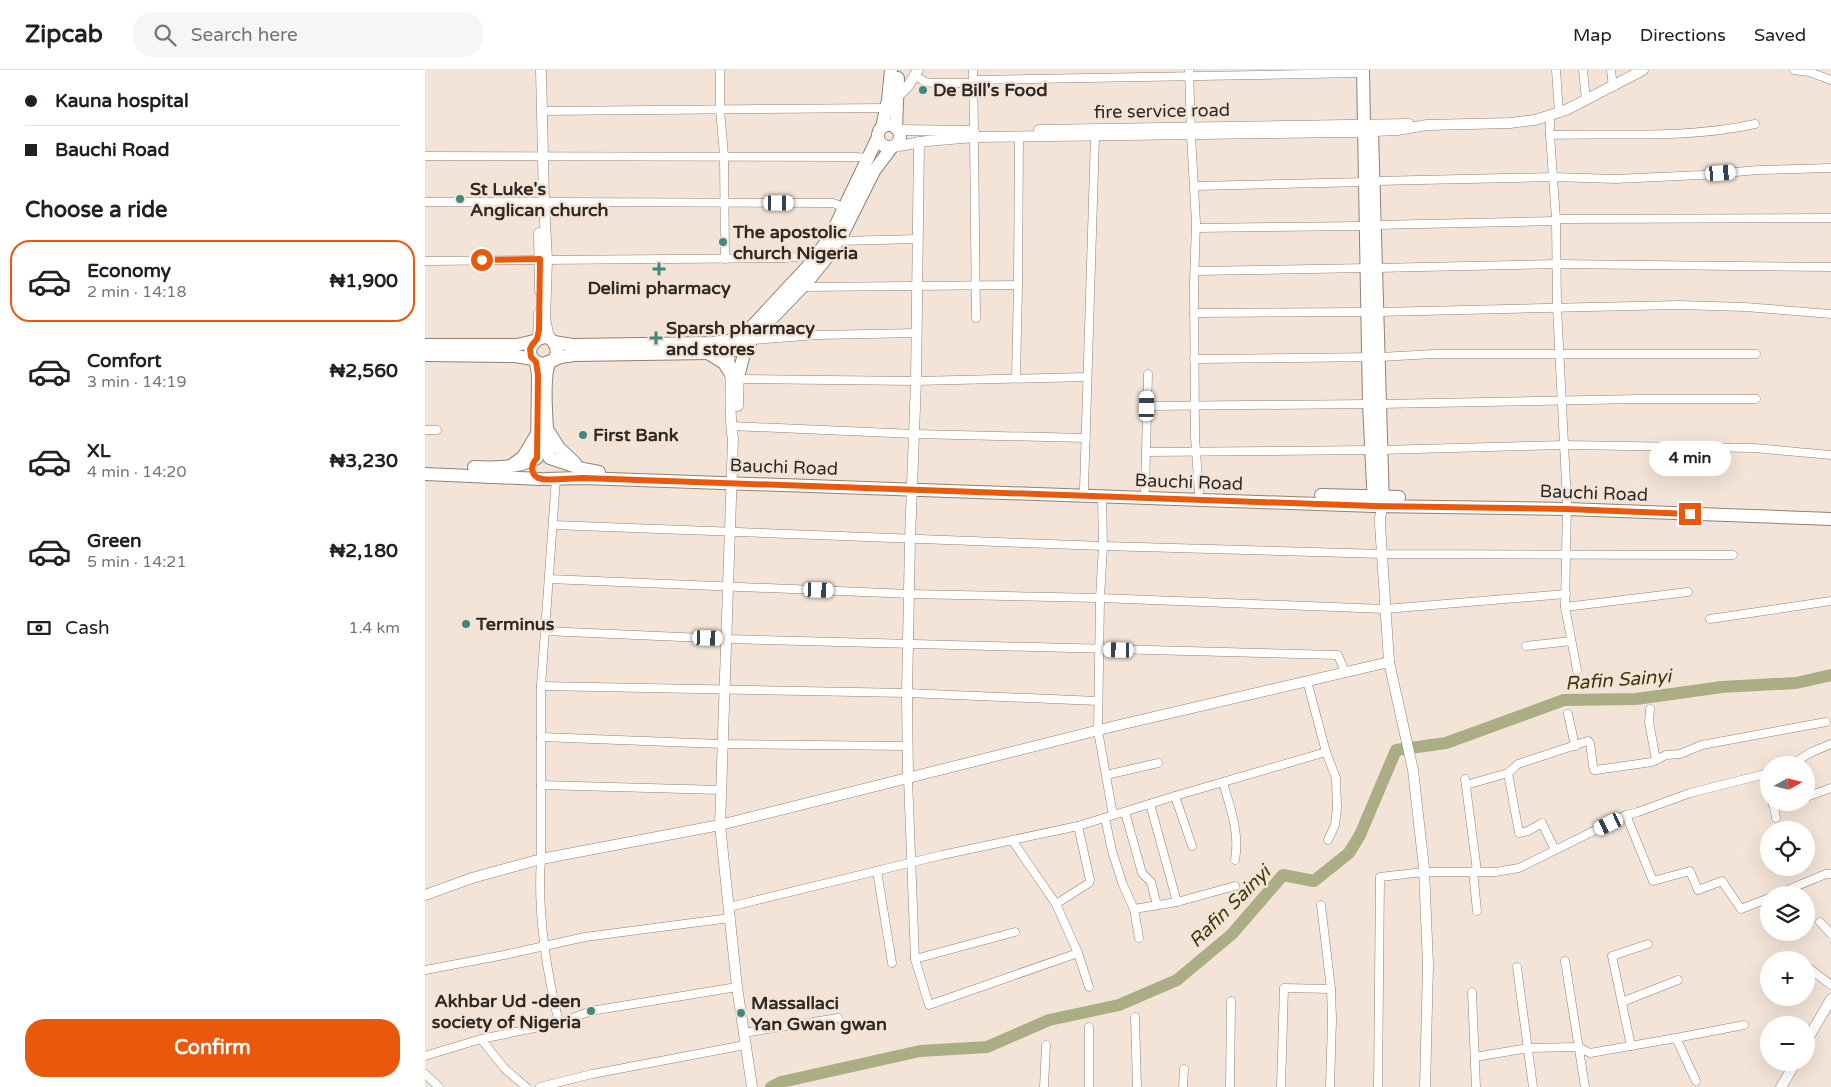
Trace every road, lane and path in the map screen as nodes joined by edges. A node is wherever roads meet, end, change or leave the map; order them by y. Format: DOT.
graph roads {
  1 [pos="536,70"];
  2 [pos="541,70"];
  3 [pos="721,70"];
  4 [pos="891,70"];
  5 [pos="899,70"];
  6 [pos="973,70"];
  7 [pos="1556,70"];
  8 [pos="1583,70"];
  9 [pos="1611,70"];
  10 [pos="1643,70"];
  11 [pos="1794,70"];
  12 [pos="1366,71"];
  13 [pos="916,72"];
  14 [pos="1189,73"];
  15 [pos="1831,80"];
  16 [pos="973,81"];
  17 [pos="1613,87"];
  18 [pos="897,97"];
  19 [pos="1585,100"];
  20 [pos="886,108"];
  21 [pos="720,109"];
  22 [pos="542,111"];
  23 [pos="1554,114"];
  24 [pos="1755,124"];
  25 [pos="1368,127"];
  26 [pos="897,129"];
  27 [pos="1191,131"];
  28 [pos="880,132"];
  29 [pos="974,134"];
  30 [pos="1550,135"];
  31 [pos="1095,136"];
  32 [pos="1019,137"];
  33 [pos="919,142"];
  34 [pos="893,147"];
  35 [pos="540,155"];
  36 [pos="425,156"];
  37 [pos="724,156"];
  38 [pos="869,158"];
  39 [pos="1831,168"];
  40 [pos="1553,177"];
  41 [pos="1370,182"];
  42 [pos="1195,186"];
  43 [pos="425,202"];
  44 [pos="541,202"];
  45 [pos="725,202"];
  46 [pos="849,210"];
  47 [pos="1831,218"];
  48 [pos="1556,220"];
  49 [pos="1370,225"];
  50 [pos="1196,228"];
  51 [pos="918,239"];
  52 [pos="838,241"];
  53 [pos="543,259"];
  54 [pos="725,259"];
  55 [pos="425,261"];
  56 [pos="819,261"];
  57 [pos="1556,264"];
  58 [pos="1831,267"];
  59 [pos="1372,268"];
  60 [pos="1195,272"];
  61 [pos="1018,284"];
  62 [pos="976,285"];
  63 [pos="803,287"];
  64 [pos="917,287"];
  65 [pos="1557,307"];
  66 [pos="1373,312"];
  67 [pos="1194,313"];
  68 [pos="1831,314"];
  69 [pos="976,318"];
  70 [pos="917,333"];
  71 [pos="536,340"];
  72 [pos="552,341"];
  73 [pos="740,342"];
  74 [pos="425,345"];
  75 [pos="708,353"];
  76 [pos="1560,353"];
  77 [pos="1756,354"];
  78 [pos="425,355"];
  79 [pos="1374,357"];
  80 [pos="1194,359"];
  81 [pos="534,360"];
  82 [pos="552,361"];
  83 [pos="1148,374"];
  84 [pos="736,375"];
  85 [pos="1087,377"];
  86 [pos="1016,378"];
  87 [pos="917,381"];
  88 [pos="1756,399"];
  89 [pos="1563,401"];
  90 [pos="1374,404"];
  91 [pos="1147,406"];
  92 [pos="1194,406"];
  93 [pos="734,426"];
  94 [pos="425,430"];
  95 [pos="437,430"];
  96 [pos="542,431"];
  97 [pos="915,434"];
  98 [pos="1085,438"];
  99 [pos="1565,445"];
  100 [pos="1376,450"];
  101 [pos="1196,451"];
  102 [pos="1146,452"];
  103 [pos="1831,455"];
  104 [pos="543,458"];
  105 [pos="425,466"];
  106 [pos="510,467"];
  107 [pos="583,469"];
  108 [pos="425,474"];
  109 [pos="548,479"];
  110 [pos="731,480"];
  111 [pos="912,486"];
  112 [pos="1084,488"];
  113 [pos="1145,490"];
  114 [pos="1199,492"];
  115 [pos="1102,496"];
  116 [pos="1379,504"];
  117 [pos="1567,506"];
  118 [pos="1831,511"];
  119 [pos="1831,519"];
  120 [pos="553,524"];
  121 [pos="730,532"];
  122 [pos="910,539"];
  123 [pos="1103,546"];
  124 [pos="1382,554"];
  125 [pos="1566,554"];
  126 [pos="1733,555"];
  127 [pos="549,579"];
  128 [pos="728,587"];
  129 [pos="1688,592"];
  130 [pos="910,594"];
  131 [pos="1566,594"];
  132 [pos="1100,598"];
  133 [pos="1831,601"];
  134 [pos="1565,607"];
  135 [pos="1385,608"];
  136 [pos="1711,619"];
  137 [pos="545,631"];
  138 [pos="726,639"];
  139 [pos="1571,641"];
  140 [pos="909,644"];
  141 [pos="1525,646"];
  142 [pos="1099,650"];
  143 [pos="1389,662"];
  144 [pos="1577,670"];
  145 [pos="1345,672"];
  146 [pos="1307,681"];
  147 [pos="541,686"];
  148 [pos="724,690"];
  149 [pos="907,693"];
  150 [pos="1099,701"];
  151 [pos="1650,709"];
  152 [pos="1568,714"];
  153 [pos="1826,722"];
  154 [pos="1098,731"];
  155 [pos="541,737"];
  156 [pos="722,744"];
  157 [pos="1831,744"];
  158 [pos="908,746"];
  159 [pos="1575,746"];
  160 [pos="1326,752"];
  161 [pos="1805,756"];
  162 [pos="1656,760"];
  163 [pos="1158,763"];
  164 [pos="1508,773"];
  165 [pos="1106,775"];
  166 [pos="1760,775"];
  167 [pos="908,778"];
  168 [pos="1223,782"];
  169 [pos="541,785"];
  170 [pos="1831,788"];
  171 [pos="721,790"];
  172 [pos="1815,794"];
  173 [pos="1175,796"];
  174 [pos="1150,804"];
  175 [pos="1774,811"];
  176 [pos="1125,812"];
  177 [pos="1627,815"];
  178 [pos="1109,817"];
  179 [pos="1776,818"];
  180 [pos="720,825"];
  181 [pos="1078,826"];
  182 [pos="1012,840"];
  183 [pos="1328,840"];
  184 [pos="1192,846"];
  185 [pos="1555,850"];
  186 [pos="541,859"];
  187 [pos="1235,860"];
  188 [pos="910,863"];
  189 [pos="877,871"];
  190 [pos="1475,871"];
  191 [pos="1424,872"];
  192 [pos="1831,874"];
  193 [pos="1235,886"];
  194 [pos="1797,886"];
  195 [pos="425,895"];
  196 [pos="1177,902"];
  197 [pos="1760,902"];
  198 [pos="1056,904"];
  199 [pos="1157,905"];
  200 [pos="1321,905"];
  201 [pos="729,906"];
  202 [pos="1134,909"];
  203 [pos="1477,911"];
  204 [pos="730,918"];
  205 [pos="1820,922"];
  206 [pos="1015,932"];
  207 [pos="1831,934"];
  208 [pos="1139,938"];
  209 [pos="1648,944"];
  210 [pos="545,946"];
  211 [pos="1078,953"];
  212 [pos="915,959"];
  213 [pos="1565,961"];
  214 [pos="892,963"];
  215 [pos="1517,967"];
  216 [pos="425,970"];
  217 [pos="1815,973"];
  218 [pos="1678,980"];
  219 [pos="1831,985"];
  220 [pos="737,987"];
  221 [pos="1089,987"];
  222 [pos="1331,989"];
  223 [pos="1472,992"];
  224 [pos="1831,999"];
  225 [pos="1231,1001"];
  226 [pos="1622,1002"];
  227 [pos="1135,1017"];
  228 [pos="838,1018"];
  229 [pos="559,1023"];
  230 [pos="1743,1025"];
  231 [pos="1089,1027"];
  232 [pos="1815,1027"];
  233 [pos="743,1033"];
  234 [pos="1676,1038"];
  235 [pos="481,1039"];
  236 [pos="745,1045"];
  237 [pos="1046,1045"];
  238 [pos="1631,1046"];
  239 [pos="1578,1047"];
  240 [pos="1528,1048"];
  241 [pos="425,1056"];
  242 [pos="1475,1057"];
  243 [pos="1184,1069"];
  244 [pos="1790,1071"];
  245 [pos="425,1074"];
  246 [pos="1697,1081"];
  247 [pos="751,1083"];
  248 [pos="439,1087"];
  249 [pos="526,1087"];
  250 [pos="540,1087"];
  251 [pos="1044,1087"];
  252 [pos="1089,1087"];
  253 [pos="1137,1087"];
  254 [pos="1183,1087"];
  255 [pos="1230,1087"];
  256 [pos="1281,1087"];
  257 [pos="1330,1087"];
  258 [pos="1378,1087"];
  259 [pos="1425,1087"];
  260 [pos="1476,1087"];
  261 [pos="1533,1087"];
  262 [pos="1585,1087"];
  263 [pos="1781,1087"];
  1 -- 35 [label="street"];
  2 -- 22 [label="street"];
  3 -- 21 [label="street"];
  4 -- 20 [label="main road"];
  5 -- 18 [label="main road"];
  6 -- 16 [label="street"];
  7 -- 23 [label="street"];
  8 -- 19 [label="street"];
  9 -- 17 [label="street"];
  10 -- 17 [label="street, fire service road"];
  11 -- 15 [label="street"];
  12 -- 14 [label="street"];
  12 -- 25 [label="main road"];
  13 -- 16 [label="street"];
  13 -- 18 [label="street"];
  14 -- 16 [label="street"];
  14 -- 27 [label="street"];
  16 -- 29 [label="street"];
  17 -- 19 [label="street, fire service road"];
  18 -- 26 [label="main road"];
  19 -- 23 [label="street, fire service road"];
  20 -- 21 [label="street"];
  20 -- 28 [label="main road"];
  21 -- 22 [label="street"];
  21 -- 37 [label="street"];
  22 -- 35 [label="street"];
  23 -- 25 [label="street, fire service road"];
  23 -- 30 [label="street"];
  24 -- 30 [label="street"];
  25 -- 27 [label="street, fire service road"];
  25 -- 41 [label="main road"];
  26 -- 28 [label="main road"];
  26 -- 29 [label="street, fire service road"];
  26 -- 34 [label="main road"];
  27 -- 29 [label="street, fire service road"];
  27 -- 31 [label="street"];
  27 -- 42 [label="street"];
  28 -- 34 [label="main road"];
  28 -- 38 [label="main road"];
  29 -- 32 [label="street"];
  29 -- 33 [label="street"];
  29 -- 62 [label="street"];
  30 -- 40 [label="street"];
  31 -- 32 [label="street"];
  31 -- 85 [label="street"];
  32 -- 61 [label="street"];
  33 -- 34 [label="street"];
  33 -- 51 [label="street"];
  34 -- 46 [label="main road"];
  35 -- 36 [label="street"];
  35 -- 37 [label="street"];
  35 -- 44 [label="street"];
  37 -- 38 [label="street"];
  37 -- 45 [label="street"];
  38 -- 46 [label="main road"];
  39 -- 40 [label="street"];
  40 -- 41 [label="street"];
  40 -- 48 [label="street"];
  41 -- 42 [label="street"];
  41 -- 49 [label="main road"];
  42 -- 50 [label="street"];
  43 -- 44 [label="street"];
  44 -- 45 [label="street"];
  44 -- 53 [label="street"];
  45 -- 46 [label="street"];
  45 -- 54 [label="street"];
  46 -- 52 [label="main road"];
  46 -- 56 [label="main road"];
  47 -- 48 [label="street"];
  48 -- 49 [label="street"];
  48 -- 57 [label="street"];
  49 -- 50 [label="street"];
  49 -- 59 [label="main road"];
  50 -- 60 [label="street"];
  51 -- 52 [label="street"];
  51 -- 64 [label="street"];
  52 -- 56 [label="main road"];
  53 -- 54 [label="street"];
  53 -- 55 [label="street"];
  53 -- 71 [label="street"];
  53 -- 72 [label="street"];
  54 -- 56 [label="street"];
  56 -- 63 [label="main road"];
  56 -- 73 [label="main road"];
  57 -- 58 [label="street"];
  57 -- 59 [label="street"];
  57 -- 65 [label="street"];
  59 -- 60 [label="street"];
  59 -- 66 [label="main road"];
  60 -- 67 [label="street"];
  61 -- 62 [label="street"];
  61 -- 86 [label="street"];
  62 -- 64 [label="street"];
  62 -- 69 [label="street"];
  63 -- 64 [label="street"];
  63 -- 73 [label="main road"];
  64 -- 70 [label="street"];
  65 -- 66 [label="street"];
  65 -- 68 [label="street"];
  65 -- 76 [label="street"];
  66 -- 67 [label="street"];
  66 -- 79 [label="main road"];
  67 -- 80 [label="street"];
  70 -- 73 [label="street"];
  70 -- 87 [label="street"];
  71 -- 72 [label="main road"];
  71 -- 74 [label="main road"];
  71 -- 81 [label="main road"];
  72 -- 73 [label="main road"];
  72 -- 82 [label="main road"];
  73 -- 75 [label="main road"];
  73 -- 84 [label="street"];
  73 -- 84 [label="main road"];
  75 -- 82 [label="main road"];
  75 -- 84 [label="main road"];
  76 -- 77 [label="street"];
  76 -- 79 [label="street"];
  76 -- 89 [label="street"];
  78 -- 81 [label="main road"];
  79 -- 80 [label="street"];
  79 -- 90 [label="main road"];
  80 -- 92 [label="street"];
  81 -- 82 [label="main road"];
  81 -- 96 [label="main road"];
  82 -- 96 [label="main road"];
  83 -- 91 [label="street"];
  84 -- 87 [label="street"];
  84 -- 93 [label="street"];
  85 -- 86 [label="street"];
  85 -- 98 [label="street"];
  86 -- 87 [label="street"];
  87 -- 97 [label="street"];
  88 -- 89 [label="street"];
  89 -- 90 [label="street"];
  89 -- 99 [label="street"];
  90 -- 92 [label="street"];
  90 -- 100 [label="main road"];
  91 -- 92 [label="street"];
  91 -- 102 [label="street"];
  92 -- 101 [label="street"];
  93 -- 97 [label="street"];
  93 -- 110 [label="street"];
  94 -- 95 [label="street"];
  96 -- 104 [label="main road"];
  96 -- 106 [label="main road"];
  96 -- 107 [label="main road"];
  97 -- 98 [label="street"];
  97 -- 111 [label="street"];
  98 -- 112 [label="street"];
  99 -- 100 [label="street"];
  99 -- 103 [label="street"];
  99 -- 117 [label="street"];
  100 -- 101 [label="street"];
  100 -- 116 [label="main road"];
  101 -- 102 [label="street"];
  101 -- 114 [label="street"];
  102 -- 113 [label="street"];
  104 -- 106 [label="main road"];
  104 -- 107 [label="main road, Bauchi Road"];
  104 -- 109 [label="main road"];
  104 -- 109 [label="main road"];
  105 -- 106 [label="main road"];
  107 -- 110 [label="main road, Bauchi Road"];
  108 -- 109 [label="main road, Bauchi Road"];
  109 -- 110 [label="main road, Bauchi Road"];
  109 -- 120 [label="street"];
  110 -- 111 [label="main road, Bauchi Road"];
  110 -- 121 [label="street"];
  111 -- 112 [label="main road, Bauchi Road"];
  111 -- 115 [label="main road, Bauchi Road"];
  111 -- 122 [label="street"];
  112 -- 113 [label="main road, Bauchi Road"];
  113 -- 114 [label="main road, Bauchi Road"];
  114 -- 116 [label="main road, Bauchi Road"];
  115 -- 116 [label="main road, Bauchi Road"];
  115 -- 123 [label="street"];
  116 -- 117 [label="main road, Bauchi Road"];
  116 -- 124 [label="street"];
  117 -- 118 [label="main road, Bauchi Road"];
  117 -- 119 [label="main road, Bauchi Road"];
  117 -- 125 [label="street"];
  120 -- 121 [label="street"];
  120 -- 127 [label="street"];
  121 -- 122 [label="street"];
  121 -- 128 [label="street"];
  122 -- 123 [label="street"];
  122 -- 130 [label="street"];
  123 -- 124 [label="street"];
  123 -- 132 [label="street"];
  124 -- 125 [label="street"];
  124 -- 135 [label="street"];
  125 -- 126 [label="street"];
  125 -- 131 [label="street"];
  127 -- 128 [label="street"];
  127 -- 137 [label="street"];
  128 -- 130 [label="street"];
  128 -- 138 [label="street"];
  129 -- 134 [label="street"];
  130 -- 132 [label="street"];
  130 -- 140 [label="street"];
  131 -- 134 [label="street"];
  131 -- 135 [label="street"];
  132 -- 135 [label="street"];
  132 -- 142 [label="street"];
  133 -- 136 [label="street"];
  134 -- 139 [label="street"];
  135 -- 143 [label="street"];
  137 -- 138 [label="street"];
  137 -- 147 [label="street"];
  138 -- 140 [label="street"];
  138 -- 148 [label="street"];
  139 -- 141 [label="street"];
  139 -- 144 [label="street"];
  140 -- 142 [label="street"];
  140 -- 149 [label="street"];
  142 -- 145 [label="street"];
  142 -- 150 [label="street"];
  143 -- 145 [label="street"];
  143 -- 191 [label="street"];
  145 -- 146 [label="street"];
  146 -- 154 [label="street"];
  146 -- 160 [label="street"];
  147 -- 148 [label="street"];
  147 -- 155 [label="street"];
  148 -- 149 [label="street"];
  148 -- 156 [label="street"];
  149 -- 150 [label="street"];
  149 -- 158 [label="street"];
  150 -- 154 [label="street"];
  151 -- 162 [label="street"];
  152 -- 159 [label="street"];
  153 -- 162 [label="street"];
  154 -- 165 [label="street"];
  154 -- 167 [label="street"];
  155 -- 156 [label="street"];
  155 -- 169 [label="street"];
  156 -- 158 [label="street"];
  156 -- 171 [label="street"];
  157 -- 161 [label="street"];
  158 -- 167 [label="street"];
  159 -- 162 [label="street"];
  159 -- 164 [label="street"];
  160 -- 168 [label="street"];
  160 -- 183 [label="street"];
  163 -- 165 [label="street"];
  164 -- 185 [label="street"];
  164 -- 190 [label="street"];
  165 -- 178 [label="street"];
  166 -- 177 [label="street"];
  167 -- 180 [label="street"];
  167 -- 188 [label="street"];
  168 -- 173 [label="street"];
  168 -- 187 [label="street"];
  169 -- 171 [label="street"];
  169 -- 186 [label="street"];
  170 -- 172 [label="street"];
  171 -- 180 [label="street"];
  173 -- 174 [label="street"];
  173 -- 184 [label="street"];
  174 -- 176 [label="street"];
  174 -- 196 [label="street"];
  175 -- 179 [label="street"];
  176 -- 178 [label="street"];
  176 -- 199 [label="street"];
  177 -- 185 [label="street"];
  177 -- 197 [label="street"];
  178 -- 181 [label="street"];
  178 -- 202 [label="street"];
  180 -- 186 [label="street"];
  180 -- 201 [label="street"];
  181 -- 182 [label="street"];
  181 -- 198 [label="street"];
  182 -- 188 [label="street"];
  182 -- 198 [label="street"];
  185 -- 190 [label="street"];
  186 -- 195 [label="street"];
  186 -- 210 [label="street"];
  188 -- 189 [label="street"];
  188 -- 212 [label="street"];
  189 -- 201 [label="street"];
  189 -- 214 [label="street"];
  190 -- 191 [label="street"];
  190 -- 203 [label="street"];
  191 -- 258 [label="street"];
  191 -- 259 [label="street"];
  192 -- 194 [label="street"];
  193 -- 196 [label="street"];
  196 -- 199 [label="street"];
  198 -- 211 [label="street"];
  199 -- 202 [label="street"];
  200 -- 222 [label="street"];
  201 -- 204 [label="street"];
  202 -- 208 [label="street"];
  204 -- 210 [label="street"];
  204 -- 220 [label="street"];
  205 -- 207 [label="street"];
  206 -- 212 [label="street"];
  209 -- 226 [label="street"];
  210 -- 216 [label="street"];
  210 -- 229 [label="street"];
  211 -- 212 [label="street"];
  211 -- 221 [label="street"];
  213 -- 239 [label="street"];
  215 -- 240 [label="street"];
  217 -- 219 [label="street"];
  218 -- 226 [label="street"];
  220 -- 229 [label="street"];
  220 -- 233 [label="street"];
  222 -- 256 [label="street"];
  222 -- 257 [label="street"];
  223 -- 242 [label="street"];
  224 -- 232 [label="street"];
  225 -- 255 [label="street"];
  226 -- 238 [label="street"];
  227 -- 253 [label="street"];
  228 -- 233 [label="street"];
  229 -- 235 [label="street"];
  230 -- 234 [label="street"];
  231 -- 252 [label="street"];
  233 -- 236 [label="street"];
  234 -- 238 [label="street"];
  234 -- 246 [label="street"];
  235 -- 241 [label="street"];
  235 -- 249 [label="street"];
  236 -- 247 [label="street"];
  236 -- 250 [label="street"];
  237 -- 251 [label="street"];
  238 -- 239 [label="street"];
  239 -- 240 [label="street"];
  239 -- 262 [label="street"];
  240 -- 242 [label="street"];
  240 -- 261 [label="street"];
  242 -- 260 [label="street"];
  243 -- 254 [label="street"];
  244 -- 263 [label="street"];
  245 -- 248 [label="street"];
}
